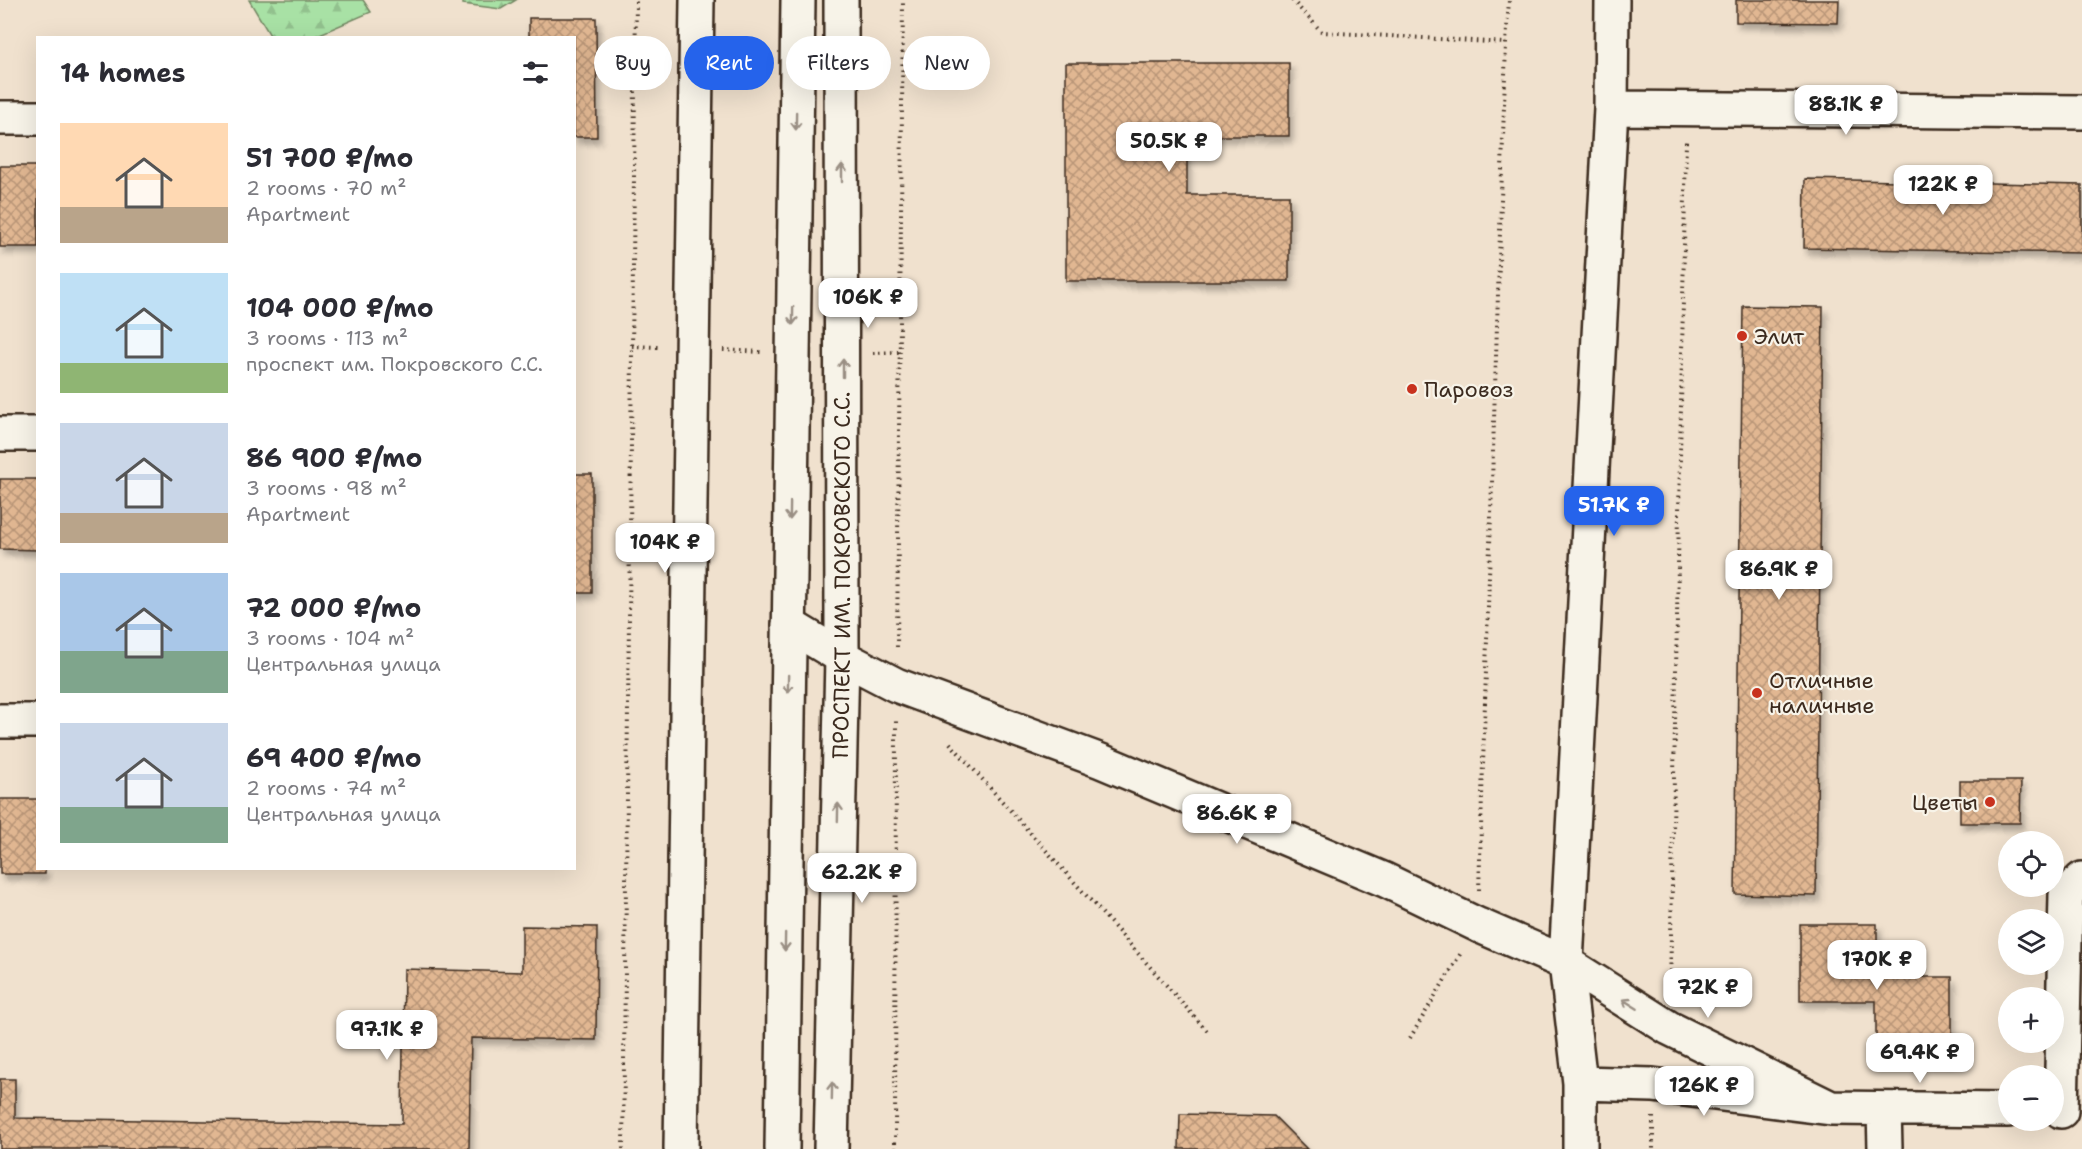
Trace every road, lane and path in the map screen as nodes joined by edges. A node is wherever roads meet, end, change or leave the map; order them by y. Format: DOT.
graph roads {
  1 [pos="636,0"];
  2 [pos="697,0"];
  3 [pos="798,0"];
  4 [pos="841,0"];
  5 [pos="903,0"];
  6 [pos="1292,0"];
  7 [pos="1509,0"];
  8 [pos="1612,0"];
  9 [pos="1506,43"];
  10 [pos="1611,108"];
  11 [pos="1686,110"];
  12 [pos="2082,112"];
  13 [pos="0,118"];
  14 [pos="36,118"];
  15 [pos="0,434"];
  16 [pos="36,434"];
  17 [pos="789,625"];
  18 [pos="842,657"];
  19 [pos="896,685"];
  20 [pos="0,721"];
  21 [pos="36,721"];
  22 [pos="945,738"];
  23 [pos="2082,879"];
  24 [pos="1478,925"];
  25 [pos="1566,963"];
  26 [pos="1669,1028"];
  27 [pos="1209,1033"];
  28 [pos="1410,1038"];
  29 [pos="1580,1083"];
  30 [pos="1653,1085"];
  31 [pos="1831,1108"];
  32 [pos="1884,1109"];
  33 [pos="1998,1110"];
  34 [pos="2065,1112"];
  35 [pos="623,1149"];
  36 [pos="681,1149"];
  37 [pos="782,1149"];
  38 [pos="831,1149"];
  39 [pos="895,1149"];
  40 [pos="1580,1149"];
  41 [pos="1653,1149"];
  42 [pos="1885,1149"];
  1 -- 35 [label="path"];
  2 -- 36 [label="street"];
  3 -- 17 [label="street, one-way"];
  18 -- 4 [label="street, ПРОСПЕКТ ИМ. ПОКРОВСКОГО С.С., one-way"];
  5 -- 19 [label="path"];
  6 -- 9 [label="path"];
  7 -- 9 [label="path"];
  8 -- 10 [label="street"];
  9 -- 24 [label="path"];
  10 -- 11 [label="street"];
  10 -- 25 [label="street"];
  11 -- 12 [label="street"];
  11 -- 26 [label="path"];
  13 -- 14 [label="street"];
  15 -- 16 [label="street"];
  17 -- 18 [label="street"];
  17 -- 37 [label="street, one-way"];
  18 -- 19 [label="street"];
  38 -- 18 [label="street, ПРОСПЕКТ ИМ. ПОКРОВСКОГО С.С., one-way"];
  19 -- 24 [label="street"];
  19 -- 39 [label="path"];
  20 -- 21 [label="street"];
  22 -- 27 [label="path"];
  23 -- 34 [label="street"];
  24 -- 25 [label="street"];
  24 -- 28 [label="path"];
  26 -- 25 [label="street, one-way"];
  25 -- 29 [label="street"];
  26 -- 31 [label="street"];
  29 -- 30 [label="street"];
  29 -- 40 [label="street"];
  30 -- 31 [label="street"];
  30 -- 41 [label="path"];
  31 -- 32 [label="street"];
  32 -- 33 [label="street"];
  32 -- 42 [label="street"];
}
